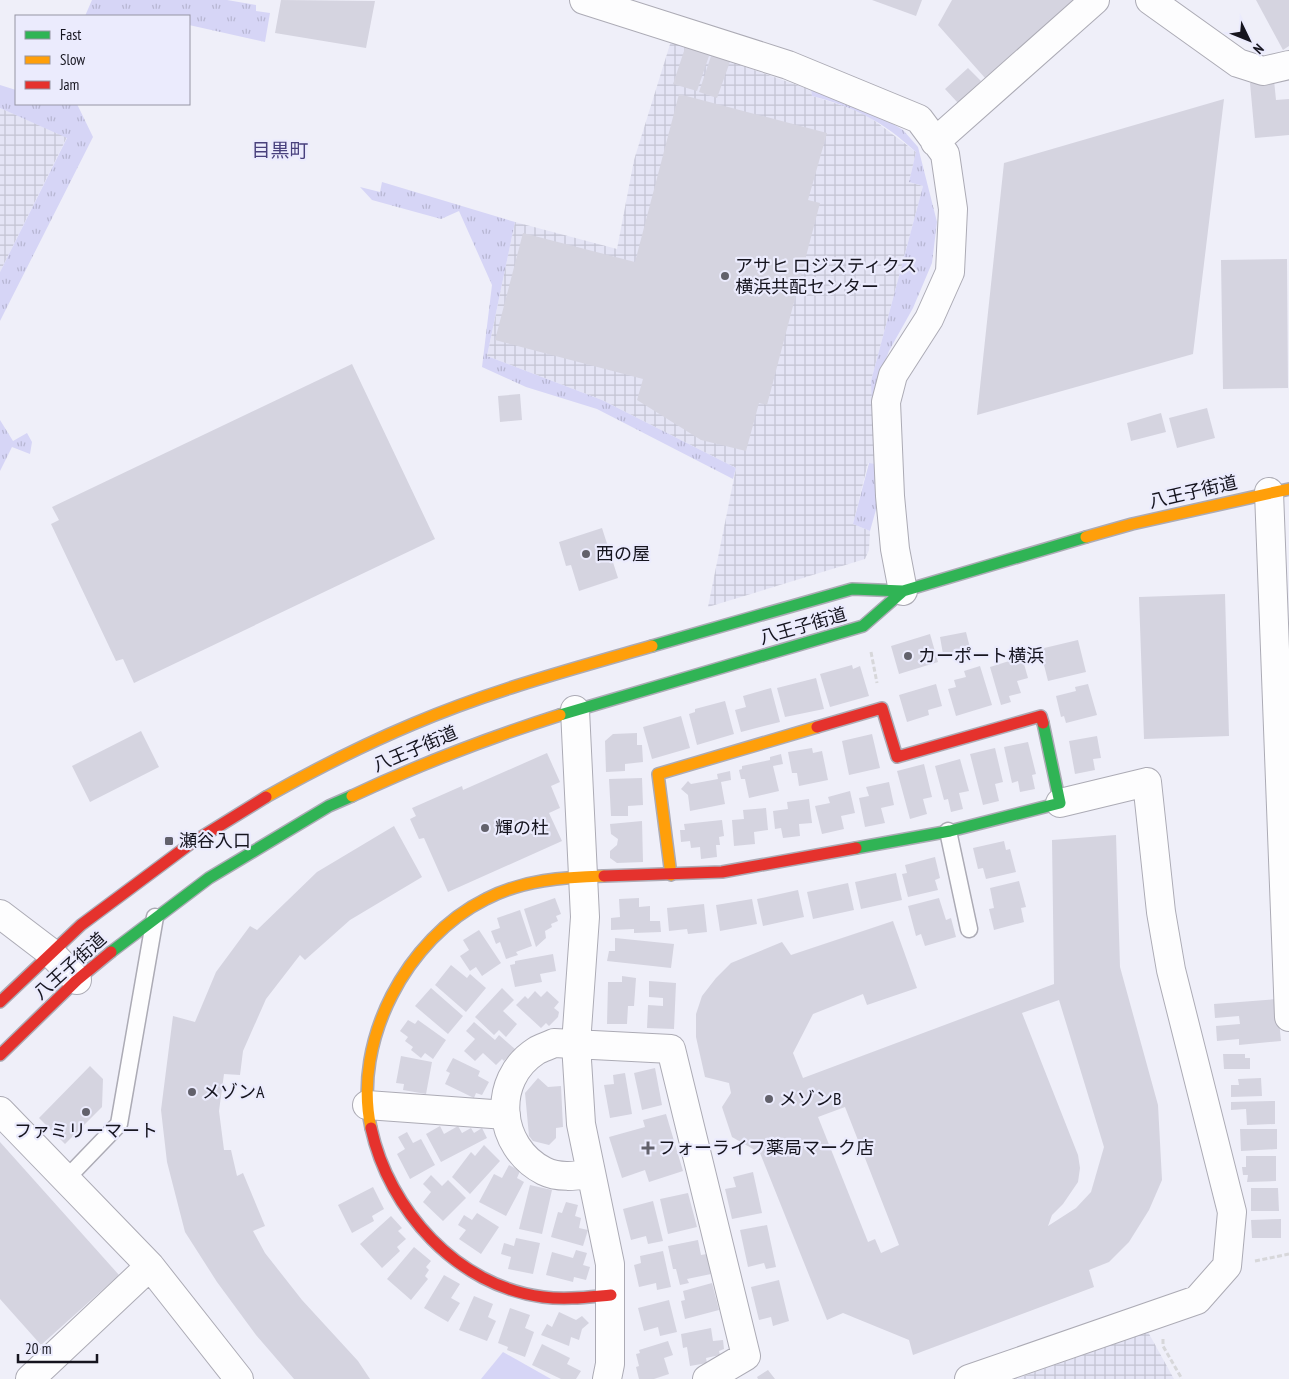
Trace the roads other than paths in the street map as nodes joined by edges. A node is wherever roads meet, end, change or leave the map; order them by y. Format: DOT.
graph roads {
  1 [pos="584,0"];
  2 [pos="1094,0"];
  3 [pos="1150,0"];
  4 [pos="1289,65"];
  5 [pos="935,142"];
  6 [pos="1279,491"];
  7 [pos="903,591"];
  8 [pos="575,710"];
  9 [pos="1060,803"];
  10 [pos="948,832"];
  11 [pos="671,875"];
  12 [pos="584,876"];
  13 [pos="0,914"];
  14 [pos="155,917"];
  15 [pos="969,929"];
  16 [pos="50,952"];
  17 [pos="77,980"];
  18 [pos="0,1002"];
  19 [pos="1289,1017"];
  20 [pos="576,1044"];
  21 [pos="0,1055"];
  22 [pos="367,1105"];
  23 [pos="0,1111"];
  24 [pos="506,1115"];
  25 [pos="590,1174"];
  26 [pos="66,1179"];
  27 [pos="150,1266"];
  28 [pos="611,1295"];
  29 [pos="30,1379"];
  30 [pos="239,1379"];
  31 [pos="608,1379"];
  32 [pos="707,1379"];
  33 [pos="969,1379"];
  1 -- 5 [label="street"];
  2 -- 5 [label="street"];
  3 -- 4 [label="street"];
  5 -- 7 [label="street"];
  6 -- 7 [label="street, 八王子街道"];
  6 -- 19 [label="street"];
  7 -- 8 [label="street, 八王子街道"];
  7 -- 16 [label="street, 八王子街道"];
  8 -- 12 [label="street"];
  8 -- 14 [label="street, 八王子街道"];
  9 -- 10 [label="street"];
  9 -- 11 [label="street"];
  9 -- 33 [label="street"];
  10 -- 11 [label="street"];
  10 -- 15 [label="lane"];
  11 -- 12 [label="street"];
  12 -- 20 [label="street"];
  12 -- 22 [label="street"];
  13 -- 16 [label="street"];
  14 -- 17 [label="street, 八王子街道"];
  14 -- 26 [label="lane"];
  16 -- 17 [label="street"];
  16 -- 18 [label="street, 八王子街道"];
  17 -- 21 [label="street, 八王子街道"];
  20 -- 24 [label="street"];
  20 -- 25 [label="street"];
  20 -- 32 [label="street"];
  22 -- 24 [label="street"];
  22 -- 28 [label="street"];
  23 -- 26 [label="street"];
  24 -- 25 [label="street"];
  25 -- 28 [label="street"];
  26 -- 27 [label="street"];
  27 -- 29 [label="street"];
  27 -- 30 [label="street"];
  28 -- 31 [label="street"];
}
